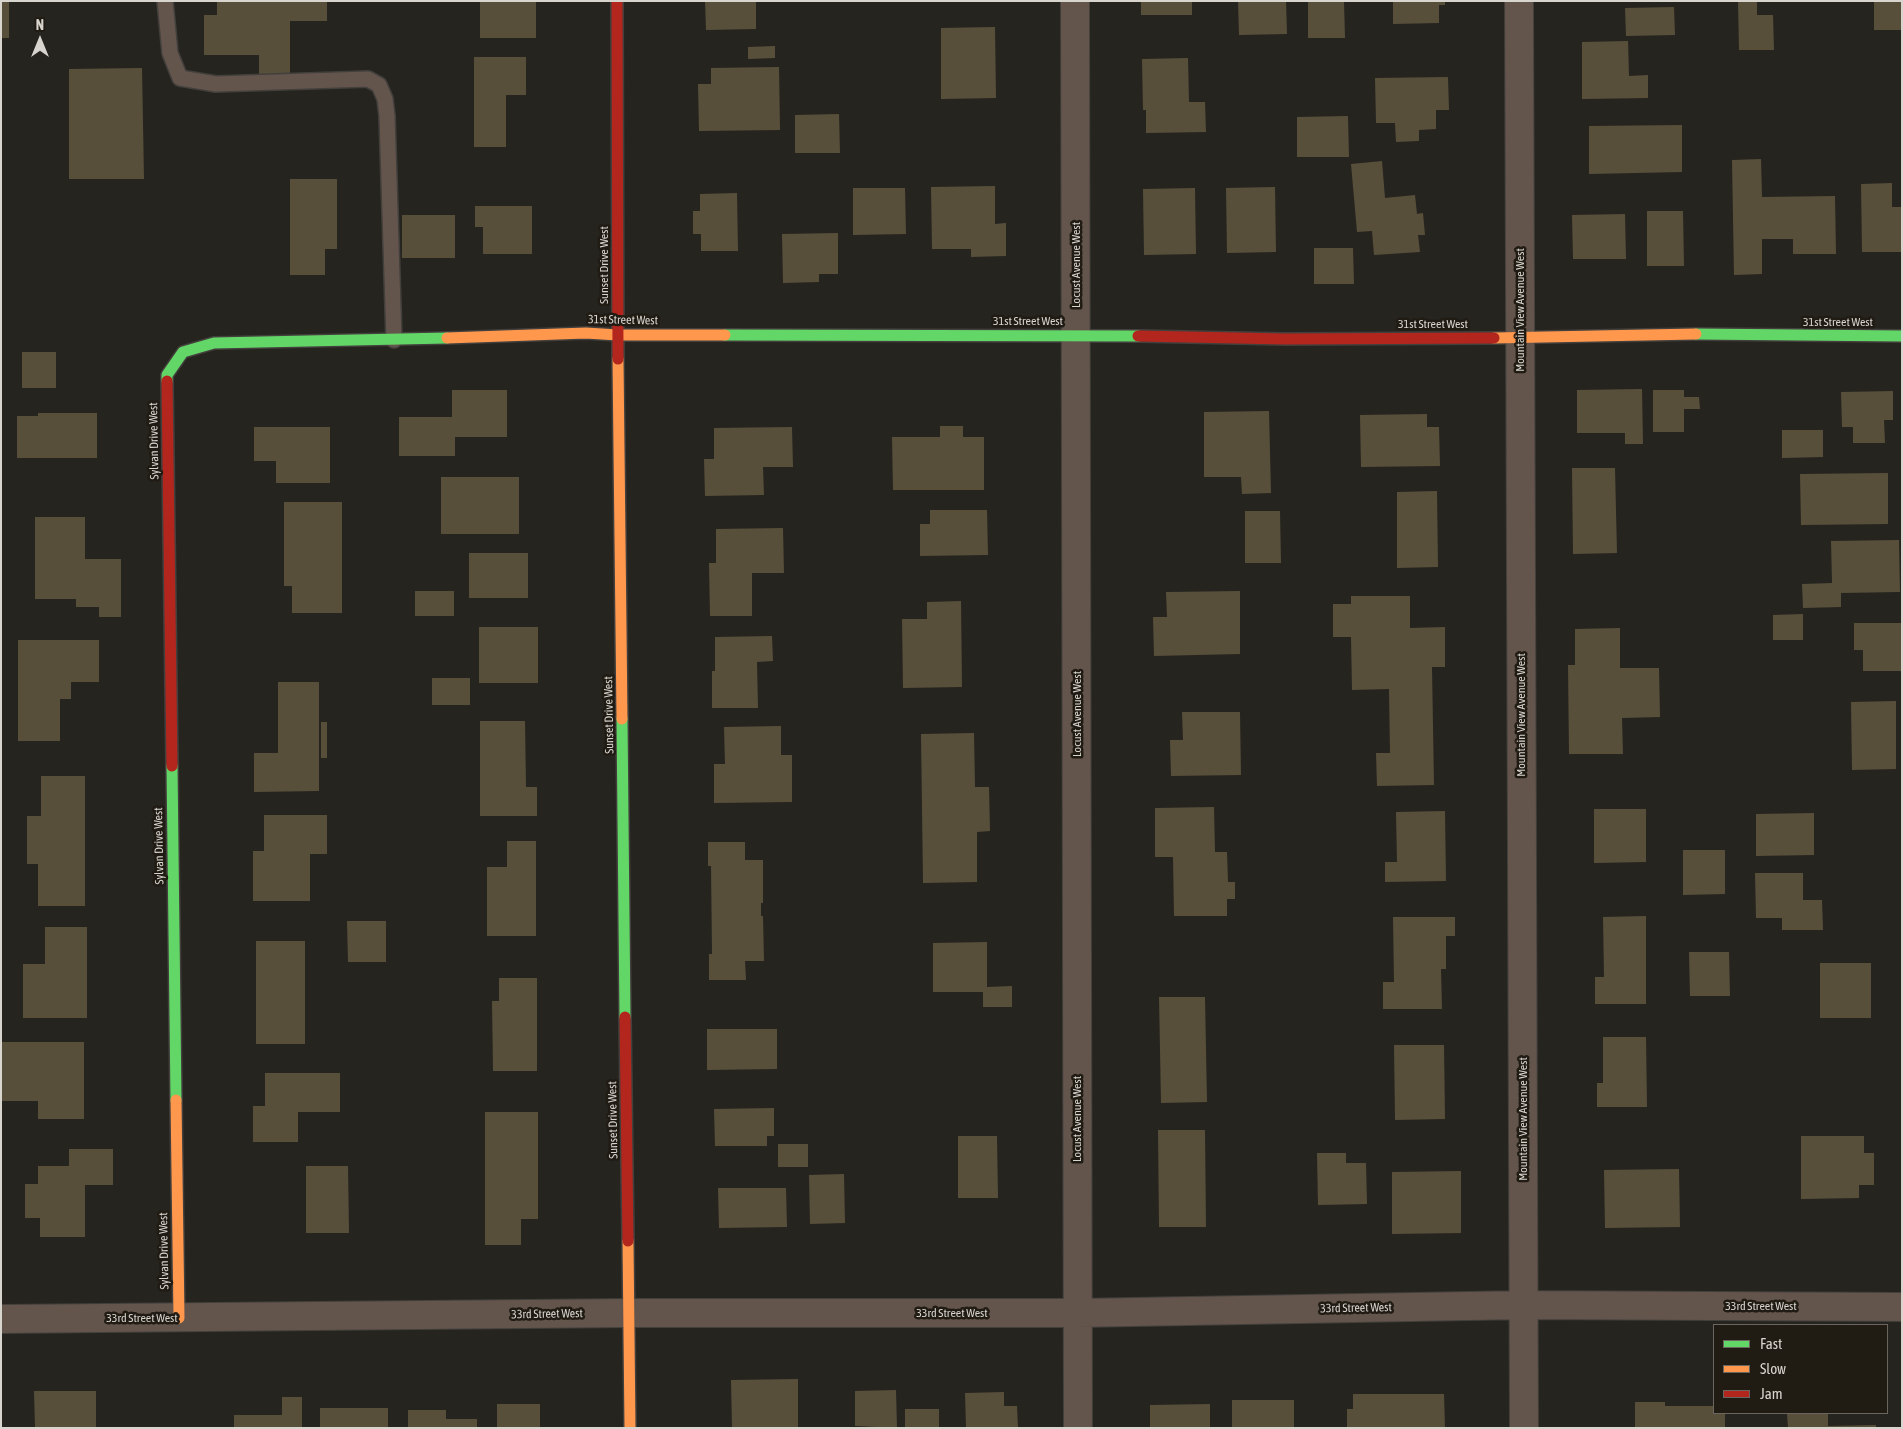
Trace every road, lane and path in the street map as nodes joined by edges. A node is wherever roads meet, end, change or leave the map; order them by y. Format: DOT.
graph roads {
  1 [pos="165,1"];
  2 [pos="617,1"];
  3 [pos="1075,1"];
  4 [pos="1519,1"];
  5 [pos="618,335"];
  6 [pos="1076,335"];
  7 [pos="1902,336"];
  8 [pos="1520,338"];
  9 [pos="394,340"];
  10 [pos="167,375"];
  11 [pos="1524,1304"];
  12 [pos="1902,1307"];
  13 [pos="630,1313"];
  14 [pos="1078,1313"];
  15 [pos="178,1318"];
  16 [pos="1,1319"];
  17 [pos="630,1428"];
  18 [pos="1078,1428"];
  19 [pos="1524,1428"];
  1 -- 9 [label="lane"];
  2 -- 5 [label="street, Sunset Drive West"];
  3 -- 6 [label="street, Locust Avenue West"];
  4 -- 8 [label="street, Mountain View Avenue West"];
  5 -- 6 [label="street, 31st Street West"];
  5 -- 9 [label="street, 31st Street West"];
  5 -- 13 [label="street, Sunset Drive West"];
  6 -- 8 [label="street, 31st Street West"];
  6 -- 14 [label="street, Locust Avenue West"];
  7 -- 8 [label="street, 31st Street West"];
  8 -- 11 [label="street, Mountain View Avenue West"];
  9 -- 10 [label="street, 31st Street West"];
  10 -- 15 [label="street, Sylvan Drive West"];
  11 -- 12 [label="street, 33rd Street West"];
  11 -- 14 [label="street, 33rd Street West"];
  11 -- 19 [label="street, Mountain View Avenue West"];
  13 -- 14 [label="street, 33rd Street West"];
  13 -- 15 [label="street, 33rd Street West"];
  13 -- 17 [label="street, Sunset Drive West"];
  14 -- 18 [label="street, Locust Avenue West"];
  15 -- 16 [label="street, 33rd Street West"];
}
